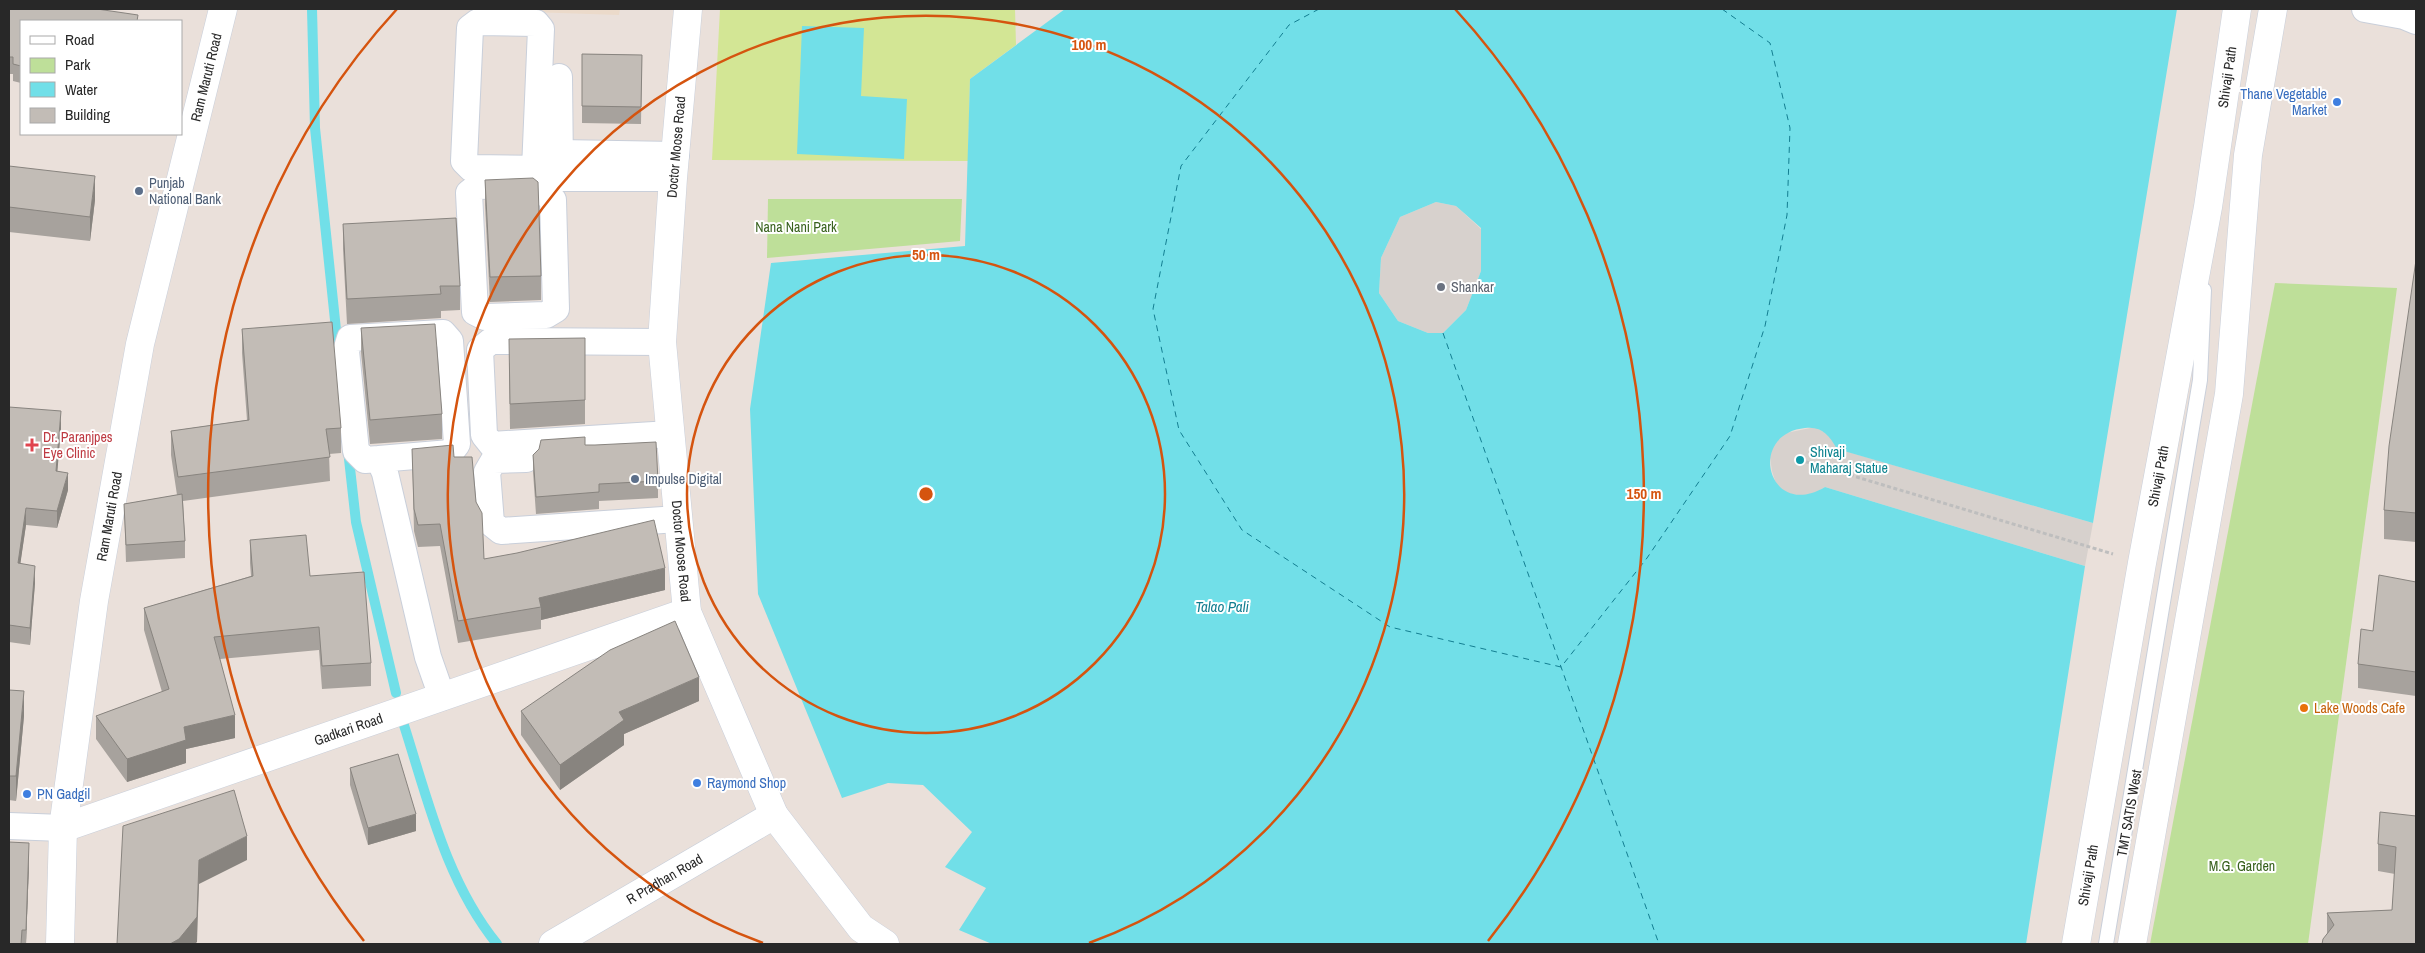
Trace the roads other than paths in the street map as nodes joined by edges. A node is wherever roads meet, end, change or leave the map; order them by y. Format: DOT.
graph roads {
  1 [pos="223,9"];
  2 [pos="688,9"];
  3 [pos="2236,9"];
  4 [pos="2273,9"];
  5 [pos="2365,9"];
  6 [pos="2416,21"];
  7 [pos="559,76"];
  8 [pos="560,165"];
  9 [pos="674,167"];
  10 [pos="535,177"];
  11 [pos="2208,207"];
  12 [pos="662,342"];
  13 [pos="670,442"];
  14 [pos="474,460"];
  15 [pos="382,466"];
  16 [pos="678,519"];
  17 [pos="687,612"];
  18 [pos="442,697"];
  19 [pos="774,815"];
  20 [pos="9,826"];
  21 [pos="63,828"];
  22 [pos="60,944"];
  23 [pos="553,944"];
  24 [pos="885,944"];
  25 [pos="2076,944"];
  26 [pos="2106,944"];
  27 [pos="2132,944"];
  1 -- 21 [label="main road, Ram Maruti Road"];
  2 -- 9 [label="main road, Doctor Moose Road"];
  3 -- 11 [label="main road, Shivaji Path"];
  4 -- 27 [label="main road"];
  5 -- 6 [label="street"];
  7 -- 8 [label="street"];
  8 -- 9 [label="street"];
  8 -- 10 [label="street"];
  9 -- 12 [label="main road, Doctor Moose Road"];
  10 -- 10 [label="street"];
  10 -- 10 [label="street"];
  11 -- 25 [label="main road, Shivaji Path"];
  11 -- 26 [label="lane, TMT SATIS West"];
  12 -- 13 [label="main road, Doctor Moose Road"];
  12 -- 13 [label="street"];
  13 -- 16 [label="main road, Doctor Moose Road"];
  13 -- 16 [label="street"];
  14 -- 15 [label="street"];
  15 -- 15 [label="street"];
  15 -- 18 [label="street"];
  16 -- 17 [label="main road, Doctor Moose Road"];
  17 -- 18 [label="main road, Gadkari Road"];
  17 -- 19 [label="main road, Doctor Moose Road"];
  18 -- 21 [label="main road, Gadkari Road"];
  19 -- 23 [label="main road, R Pradhan Road"];
  19 -- 24 [label="main road, Doctor Moose Road"];
  20 -- 21 [label="street, Gadkari Road"];
  21 -- 22 [label="main road, Ram Maruti Road"];
}
